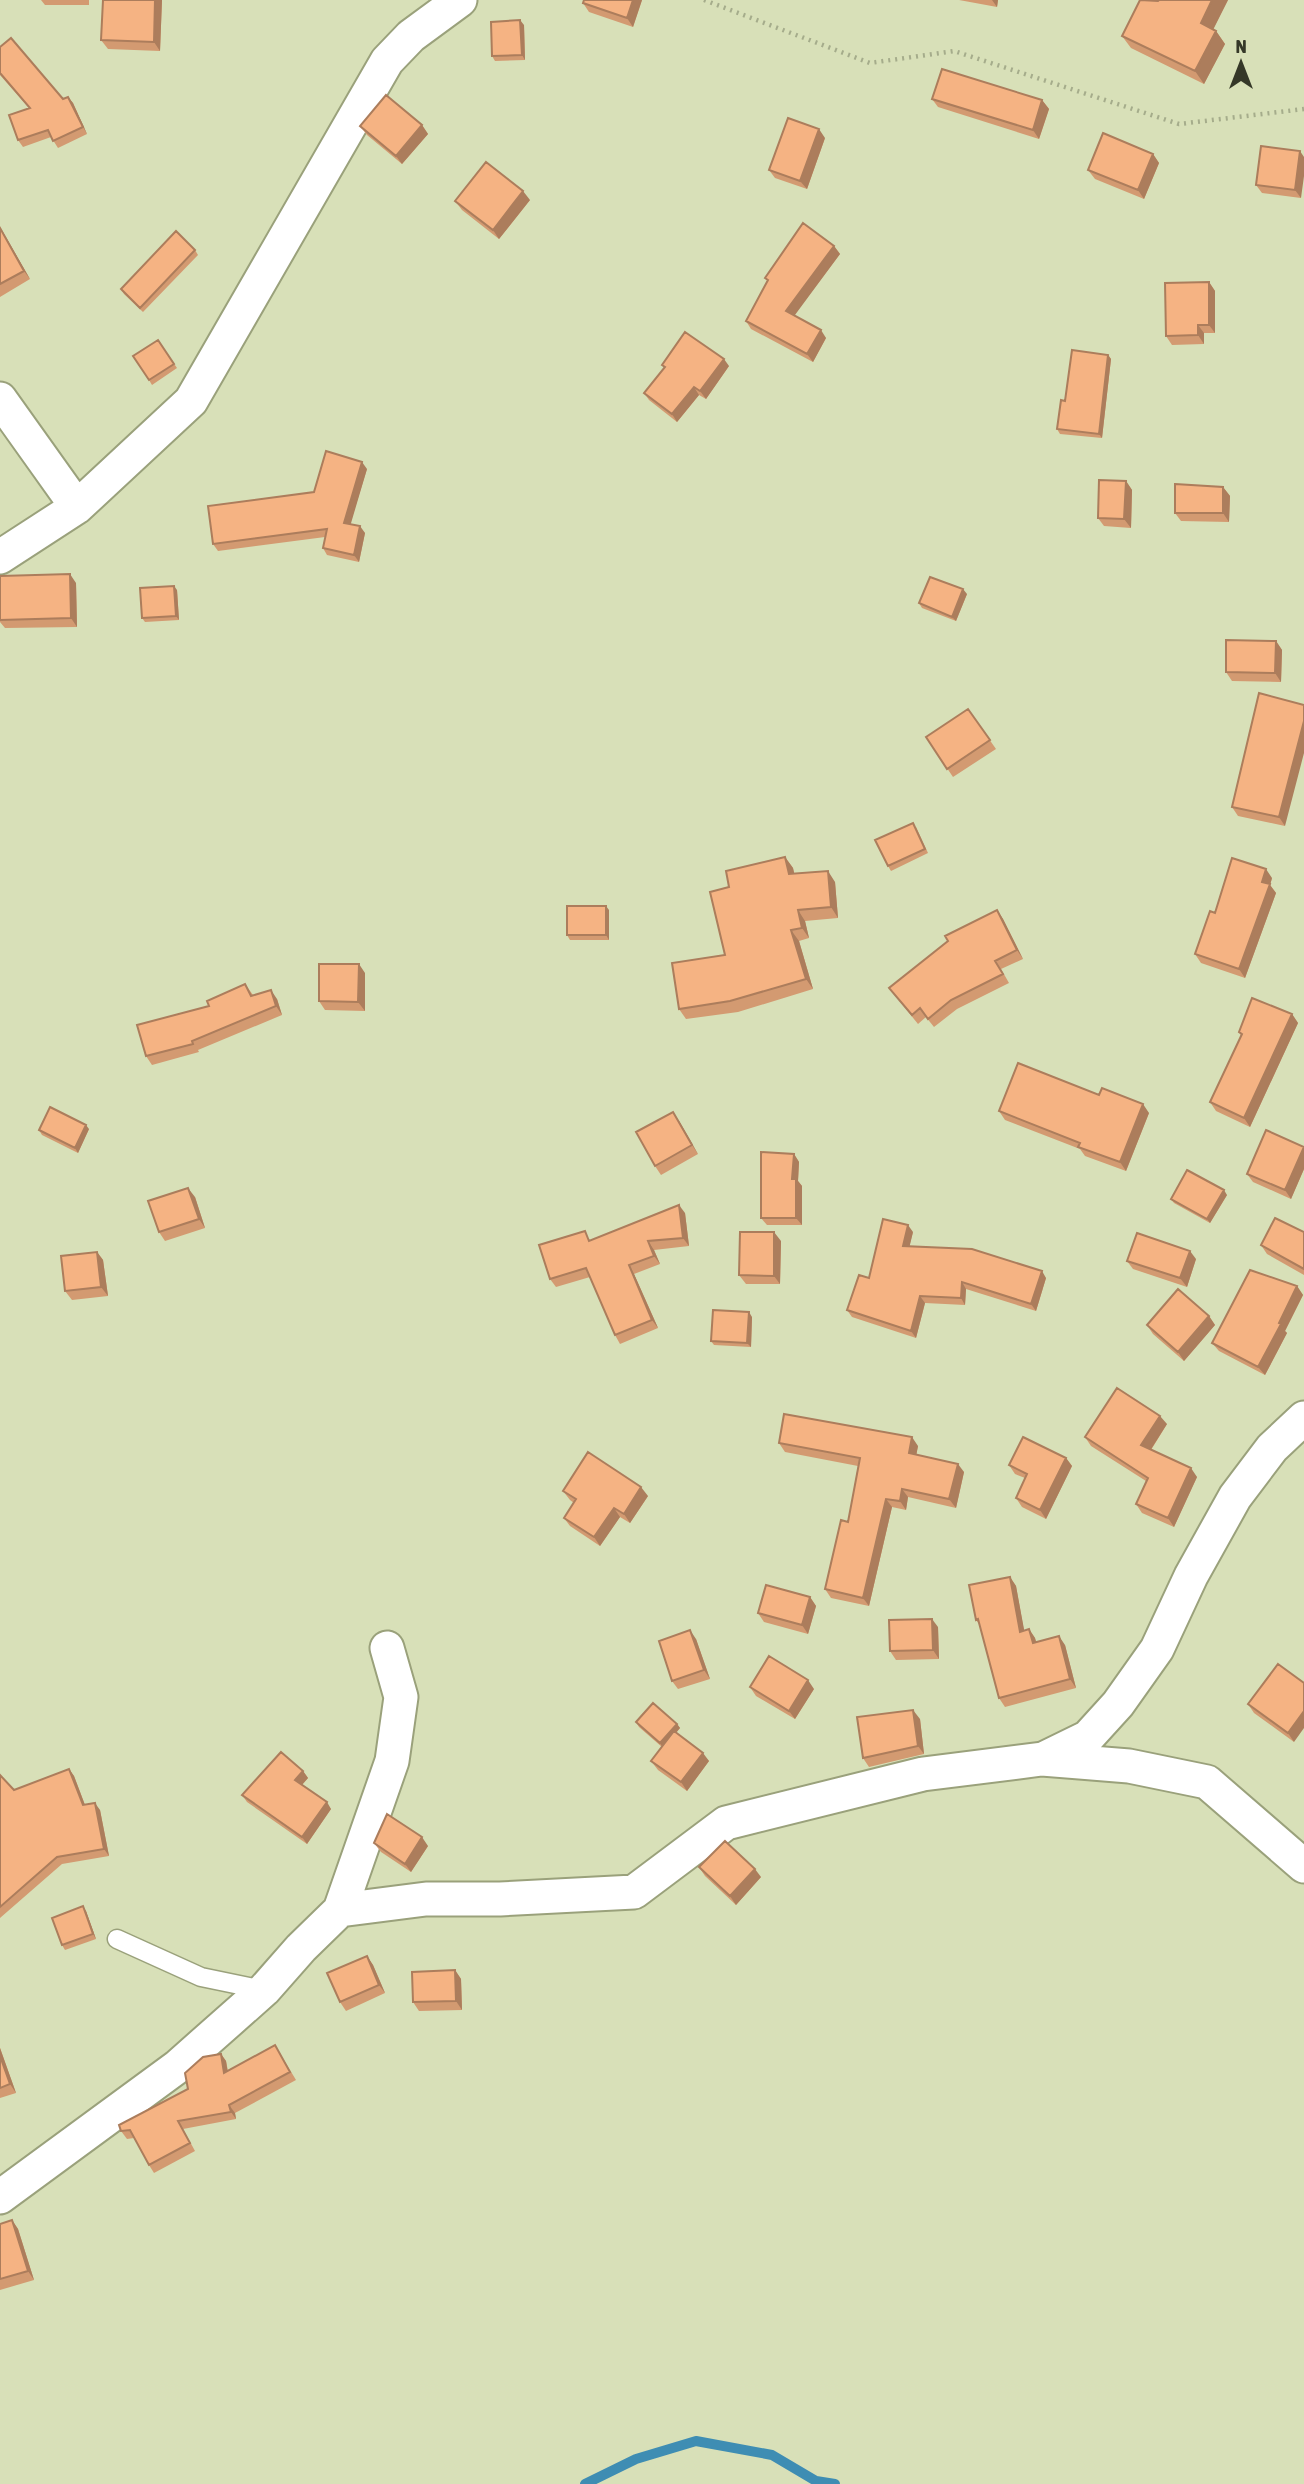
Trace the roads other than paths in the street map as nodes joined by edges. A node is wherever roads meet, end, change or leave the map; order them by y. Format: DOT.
graph roads {
  1 [pos="460,0"];
  2 [pos="0,398"];
  3 [pos="77,507"];
  4 [pos="0,557"];
  5 [pos="1304,1418"];
  6 [pos="387,1648"];
  7 [pos="1042,1759"];
  8 [pos="1304,1866"];
  9 [pos="340,1910"];
  10 [pos="117,1939"];
  11 [pos="264,1990"];
  12 [pos="0,2197"];
  1 -- 3 [label="street"];
  2 -- 3 [label="street"];
  3 -- 4 [label="street"];
  5 -- 7 [label="street"];
  6 -- 9 [label="street"];
  7 -- 8 [label="street"];
  7 -- 9 [label="street"];
  9 -- 11 [label="street"];
  10 -- 11 [label="lane"];
  11 -- 12 [label="street"];
}
